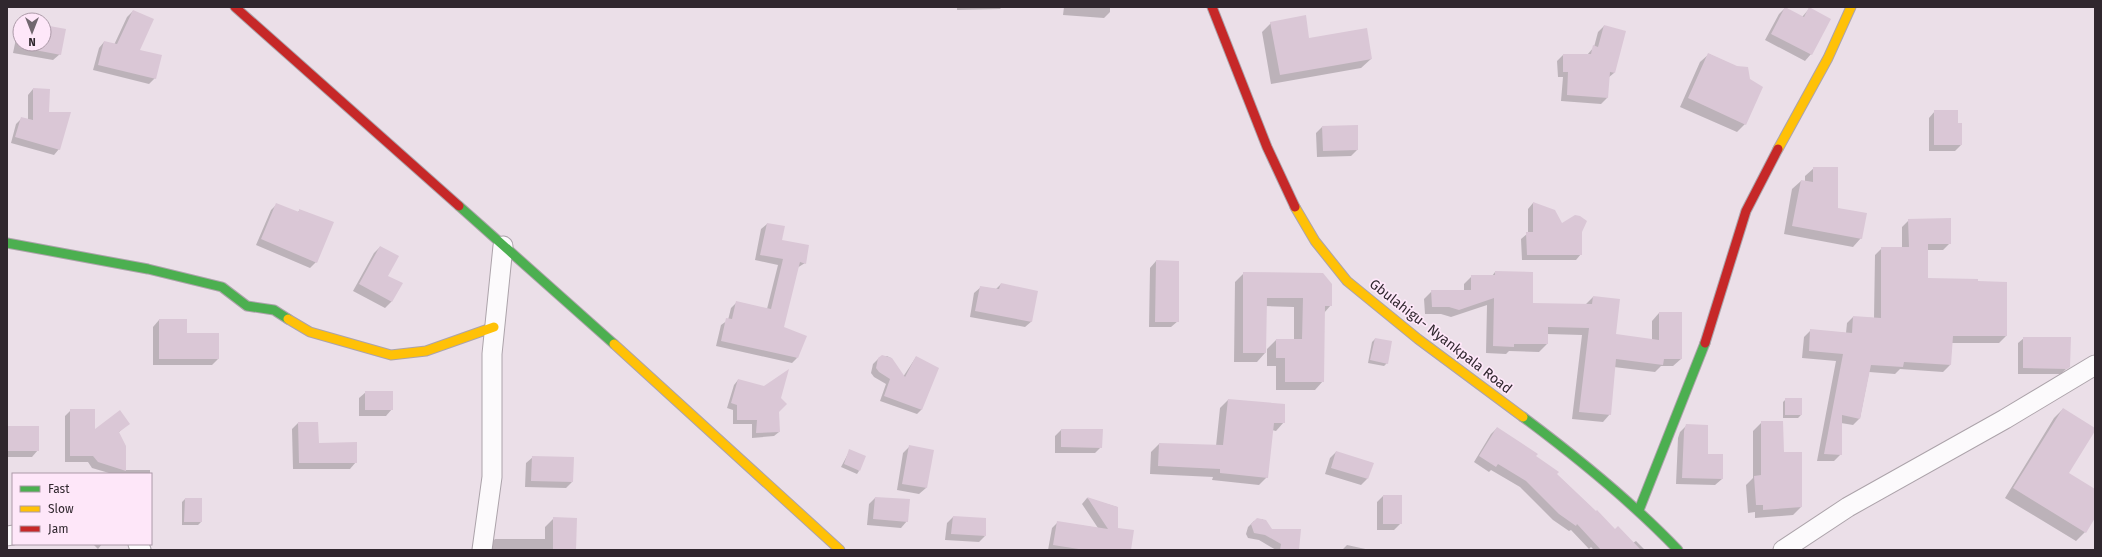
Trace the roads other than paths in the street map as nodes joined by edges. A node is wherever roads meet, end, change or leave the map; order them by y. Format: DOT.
graph roads {
  1 [pos="235,7"];
  2 [pos="1212,7"];
  3 [pos="1851,7"];
  4 [pos="7,242"];
  5 [pos="503,246"];
  6 [pos="494,327"];
  7 [pos="2095,365"];
  8 [pos="1639,510"];
  9 [pos="482,550"];
  10 [pos="840,550"];
  11 [pos="1678,550"];
  12 [pos="1783,550"];
  1 -- 5 [label="street"];
  2 -- 8 [label="street, Gbulahigu- Nyankpala Road"];
  3 -- 8 [label="street"];
  4 -- 6 [label="street"];
  5 -- 6 [label="street"];
  5 -- 10 [label="street"];
  6 -- 9 [label="street"];
  7 -- 12 [label="street"];
  8 -- 11 [label="street, Gbulahigu- Nyankpala Road"];
}
